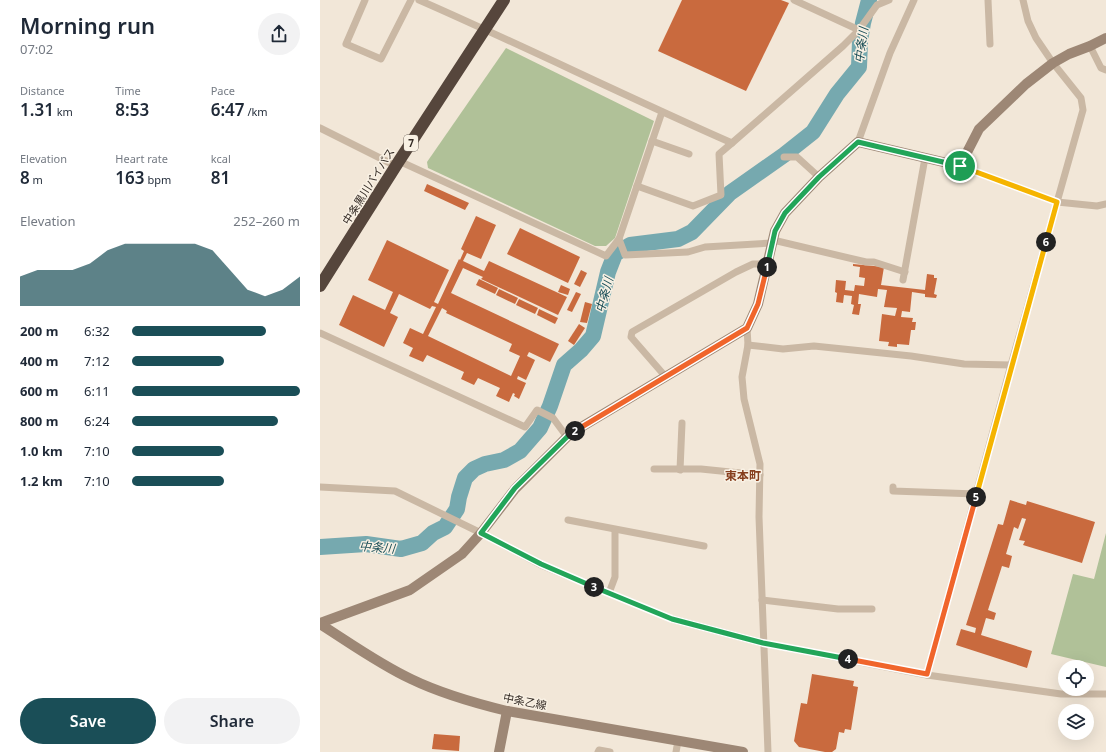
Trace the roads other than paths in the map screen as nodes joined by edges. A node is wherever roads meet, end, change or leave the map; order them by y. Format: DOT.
graph roads {
  1 [pos="365,0"];
  2 [pos="410,0"];
  3 [pos="420,0"];
  4 [pos="504,0"];
  5 [pos="794,0"];
  6 [pos="889,0"];
  7 [pos="914,0"];
  8 [pos="988,0"];
  9 [pos="1023,0"];
  10 [pos="486,29"];
  11 [pos="859,30"];
  12 [pos="1106,38"];
  13 [pos="990,44"];
  14 [pos="1090,46"];
  15 [pos="1053,63"];
  16 [pos="1106,70"];
  17 [pos="662,112"];
  18 [pos="320,128"];
  19 [pos="652,141"];
  20 [pos="732,142"];
  21 [pos="858,142"];
  22 [pos="689,154"];
  23 [pos="784,157"];
  24 [pos="925,158"];
  25 [pos="398,164"];
  26 [pos="960,166"];
  27 [pos="819,177"];
  28 [pos="637,186"];
  29 [pos="1057,202"];
  30 [pos="1106,204"];
  31 [pos="619,240"];
  32 [pos="773,241"];
  33 [pos="767,264"];
  34 [pos="905,272"];
  35 [pos="903,280"];
  36 [pos="320,286"];
  37 [pos="747,328"];
  38 [pos="320,333"];
  39 [pos="748,345"];
  40 [pos="1011,365"];
  41 [pos="665,376"];
  42 [pos="682,423"];
  43 [pos="567,437"];
  44 [pos="654,469"];
  45 [pos="680,470"];
  46 [pos="760,475"];
  47 [pos="320,487"];
  48 [pos="893,487"];
  49 [pos="976,494"];
  50 [pos="568,520"];
  51 [pos="615,530"];
  52 [pos="481,533"];
  53 [pos="704,546"];
  54 [pos="610,593"];
  55 [pos="762,600"];
  56 [pos="872,609"];
  57 [pos="320,624"];
  58 [pos="763,643"];
  59 [pos="927,674"];
  60 [pos="1106,694"];
  61 [pos="507,711"];
  62 [pos="678,741"];
  63 [pos="499,752"];
  64 [pos="598,752"];
  65 [pos="610,752"];
  66 [pos="676,752"];
  67 [pos="744,752"];
  68 [pos="768,752"];
  1 -- 2 [label="street"];
  3 -- 10 [label="street"];
  4 -- 10 [label="highway, 中条黒川バイパス / 7"];
  5 -- 11 [label="street"];
  6 -- 11 [label="street"];
  7 -- 21 [label="street"];
  8 -- 13 [label="street"];
  9 -- 15 [label="street"];
  10 -- 17 [label="street"];
  10 -- 25 [label="highway, 中条黒川バイパス / 7"];
  11 -- 20 [label="street"];
  12 -- 14 [label="street"];
  14 -- 15 [label="street"];
  14 -- 16 [label="street"];
  15 -- 26 [label="street"];
  15 -- 29 [label="street"];
  17 -- 19 [label="street"];
  17 -- 20 [label="street"];
  18 -- 25 [label="street"];
  19 -- 22 [label="street"];
  19 -- 28 [label="street"];
  20 -- 28 [label="street"];
  21 -- 24 [label="street"];
  21 -- 27 [label="street"];
  23 -- 27 [label="street"];
  24 -- 26 [label="street"];
  24 -- 34 [label="street"];
  25 -- 31 [label="street"];
  25 -- 36 [label="highway, 中条黒川バイパス / 7"];
  26 -- 29 [label="street"];
  27 -- 32 [label="street"];
  28 -- 31 [label="street"];
  29 -- 30 [label="street"];
  29 -- 40 [label="street"];
  31 -- 32 [label="street"];
  32 -- 33 [label="street"];
  32 -- 34 [label="street"];
  33 -- 37 [label="street"];
  33 -- 41 [label="street"];
  34 -- 35 [label="street"];
  37 -- 39 [label="street"];
  37 -- 41 [label="street"];
  38 -- 43 [label="street"];
  39 -- 40 [label="street"];
  39 -- 46 [label="street"];
  40 -- 49 [label="street"];
  41 -- 43 [label="street"];
  42 -- 45 [label="street"];
  43 -- 52 [label="street"];
  44 -- 45 [label="street"];
  45 -- 46 [label="street"];
  46 -- 55 [label="street"];
  47 -- 52 [label="street"];
  48 -- 49 [label="street"];
  49 -- 59 [label="street"];
  50 -- 51 [label="street"];
  51 -- 53 [label="street"];
  51 -- 54 [label="street"];
  52 -- 54 [label="street"];
  52 -- 57 [label="street"];
  54 -- 58 [label="street"];
  55 -- 56 [label="street"];
  55 -- 58 [label="street"];
  57 -- 61 [label="street, 中条乙線"];
  58 -- 59 [label="street"];
  58 -- 68 [label="street"];
  59 -- 60 [label="street"];
  61 -- 62 [label="street, 中条乙線"];
  61 -- 63 [label="street"];
  62 -- 66 [label="street"];
  62 -- 67 [label="street, 中条乙線"];
  64 -- 65 [label="street"];
}
